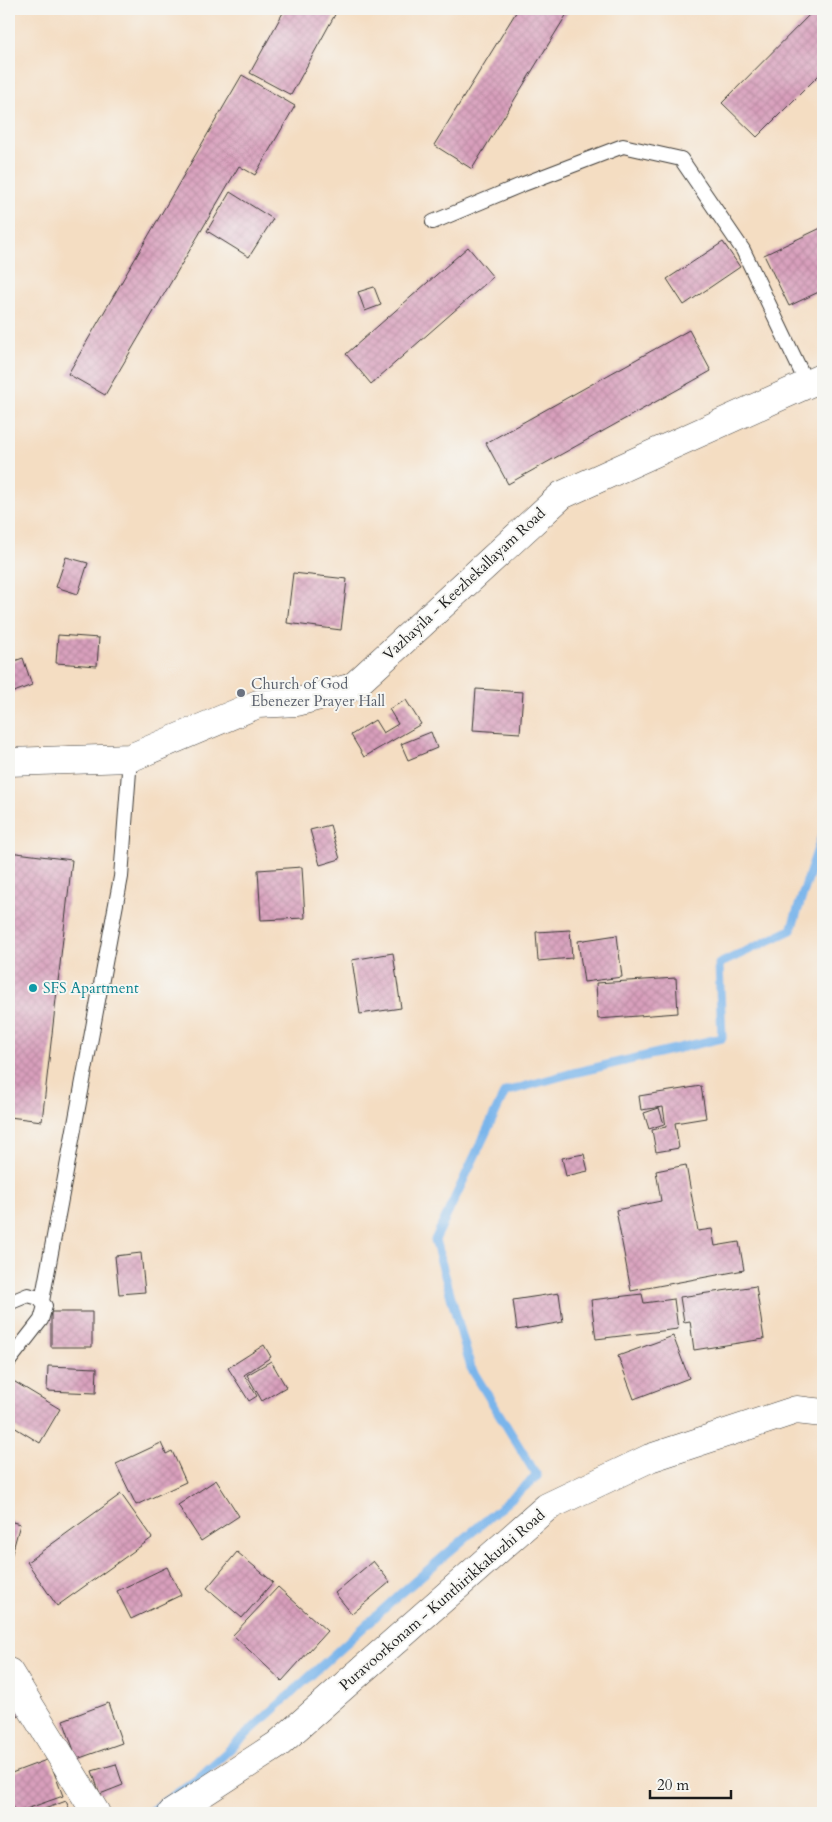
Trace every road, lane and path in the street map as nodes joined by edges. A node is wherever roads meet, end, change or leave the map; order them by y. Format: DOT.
graph roads {
  1 [pos="433,222"];
  2 [pos="815,380"];
  3 [pos="130,758"];
  4 [pos="9,762"];
  5 [pos="42,1301"];
  6 [pos="9,1303"];
  7 [pos="9,1360"];
  8 [pos="823,1412"];
  9 [pos="9,1672"];
  10 [pos="96,1813"];
  11 [pos="172,1813"];
  1 -- 2 [label="lane"];
  2 -- 3 [label="street, Vazhayila - Keezhekallayam Road"];
  3 -- 4 [label="street, Vazhayila - Keezhekallayam Road"];
  3 -- 5 [label="lane"];
  5 -- 6 [label="lane"];
  5 -- 7 [label="lane"];
  8 -- 11 [label="street, Puravoorkonam - Kunthirikkakuzhi Road"];
  9 -- 10 [label="street"];
}
